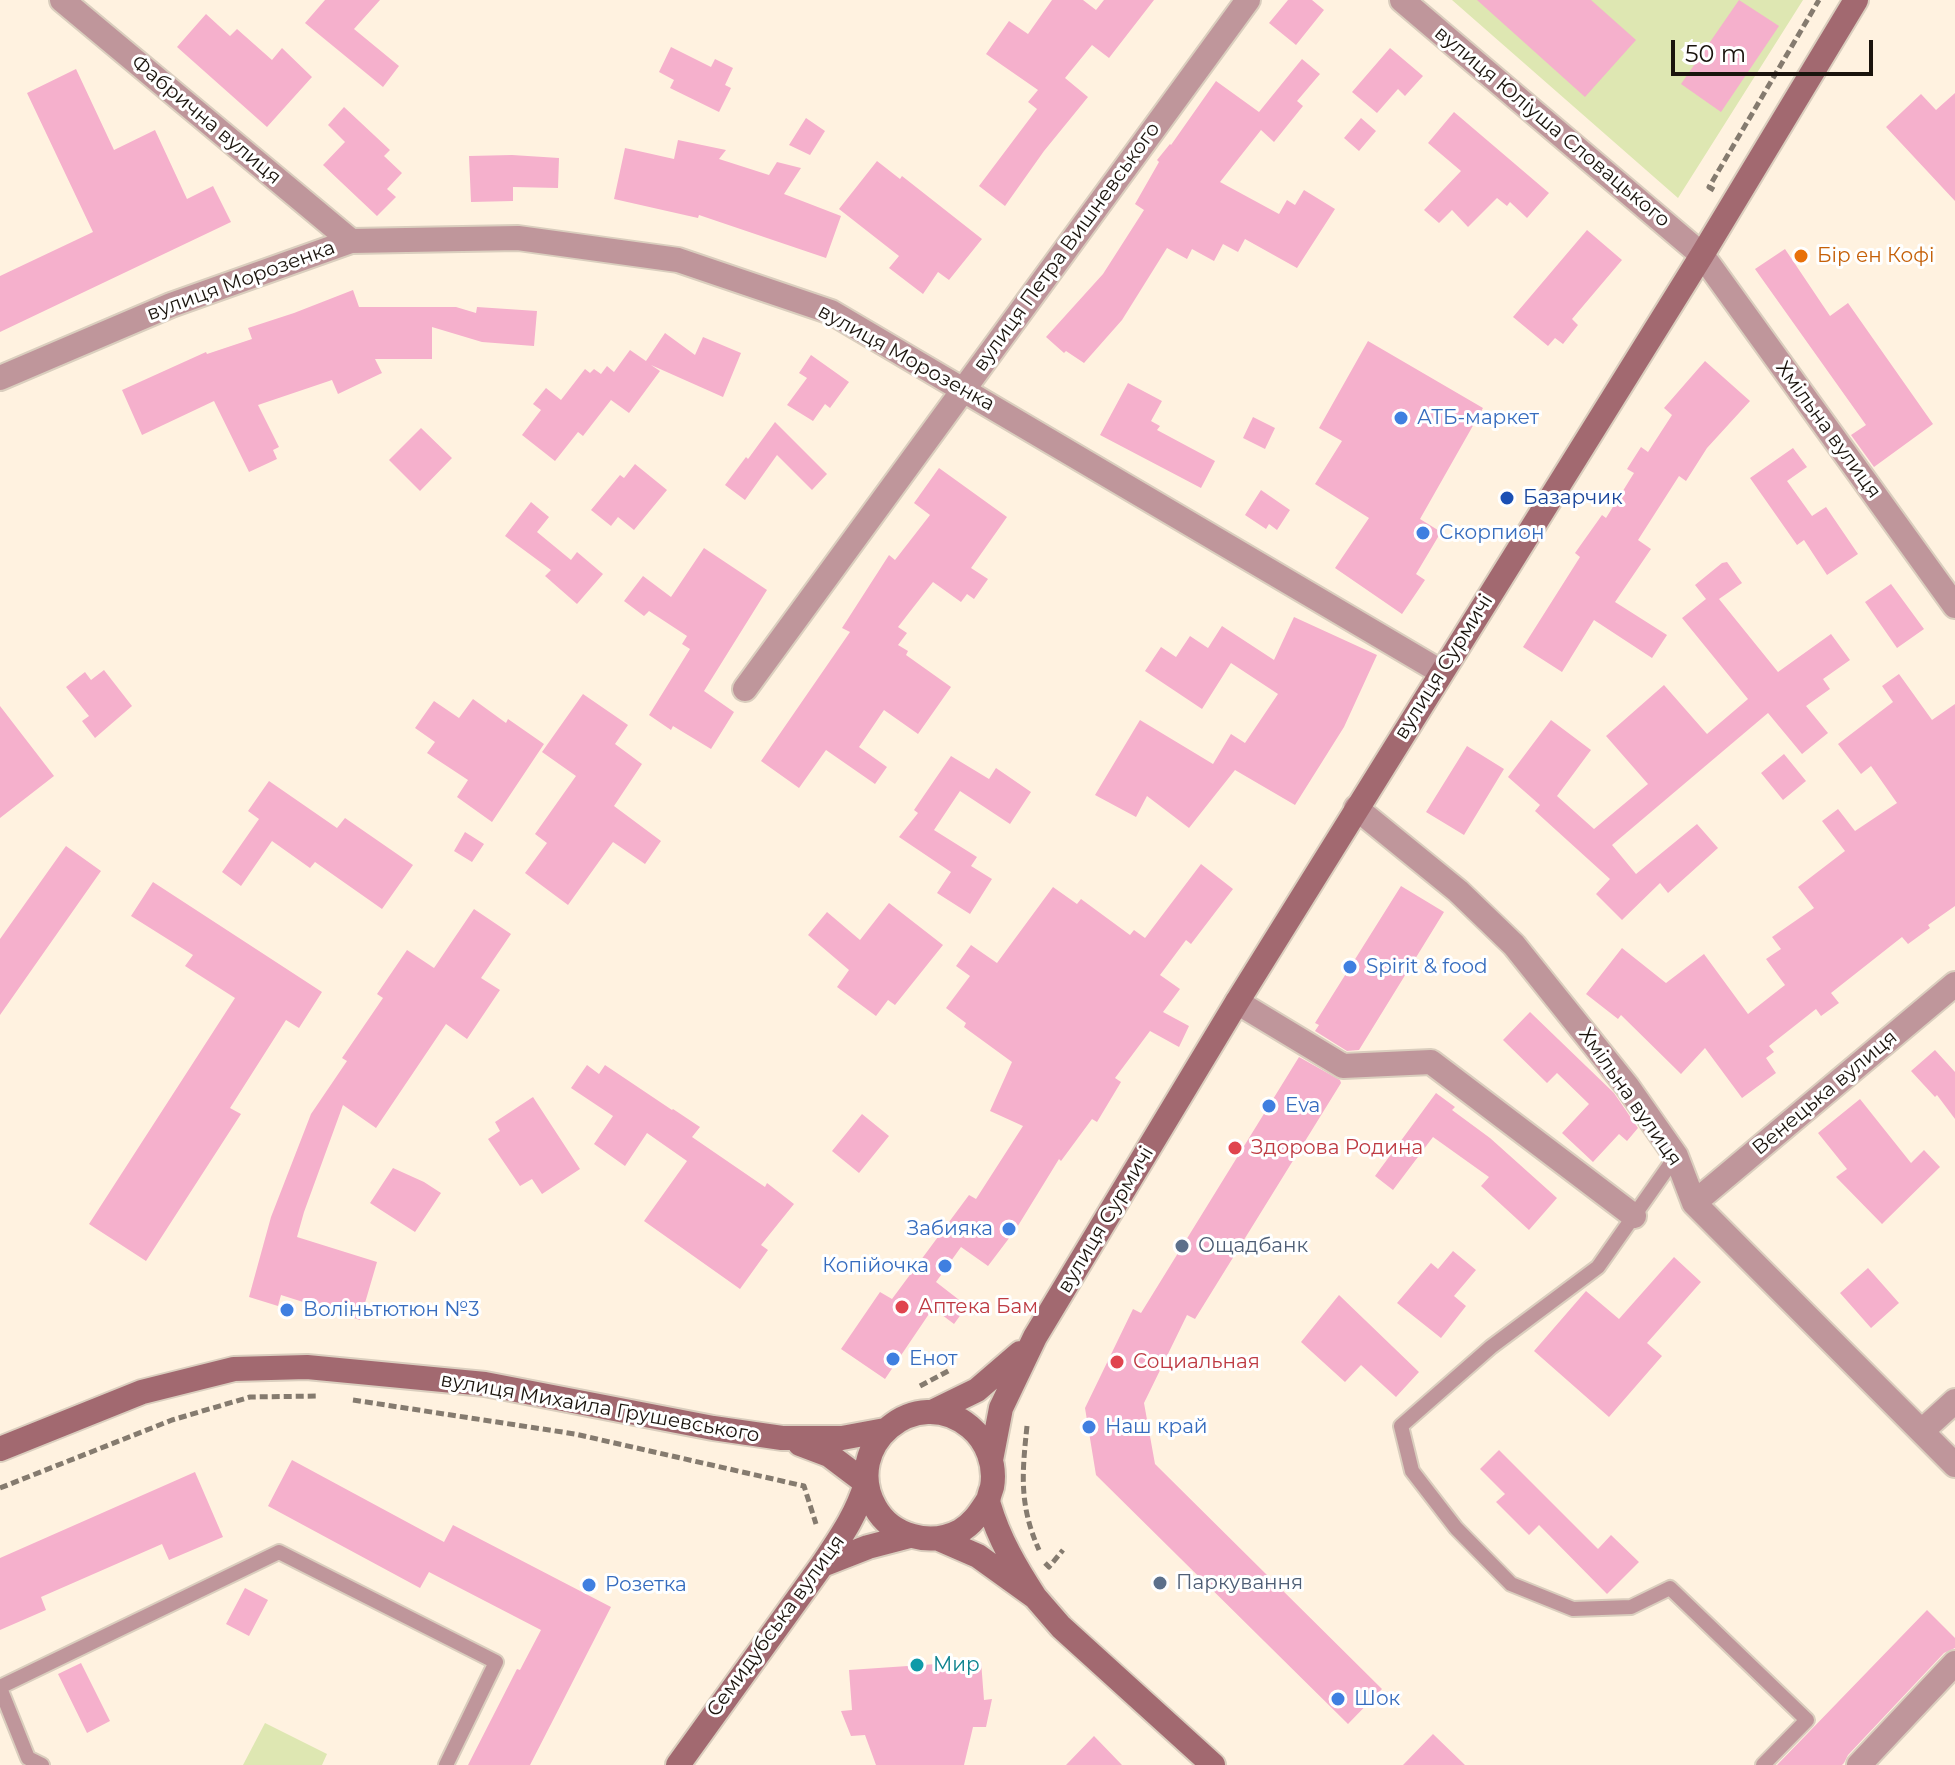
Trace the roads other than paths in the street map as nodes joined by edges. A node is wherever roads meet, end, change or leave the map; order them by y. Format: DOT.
graph roads {
  1 [pos="62,0"];
  2 [pos="1248,0"];
  3 [pos="1402,0"];
  4 [pos="1856,0"];
  5 [pos="351,241"];
  6 [pos="1702,255"];
  7 [pos="0,378"];
  8 [pos="963,389"];
  9 [pos="1955,606"];
  10 [pos="1441,672"];
  11 [pos="745,689"];
  12 [pos="1356,808"];
  13 [pos="1955,984"];
  14 [pos="1237,1002"];
  15 [pos="1676,1156"];
  16 [pos="1694,1203"];
  17 [pos="1634,1216"];
  18 [pos="1035,1337"];
  19 [pos="1955,1401"];
  20 [pos="932,1412"];
  21 [pos="885,1430"];
  22 [pos="1922,1431"];
  23 [pos="782,1438"];
  24 [pos="0,1449"];
  25 [pos="991,1460"];
  26 [pos="1955,1465"];
  27 [pos="866,1483"];
  28 [pos="988,1500"];
  29 [pos="910,1536"];
  30 [pos="939,1539"];
  31 [pos="822,1565"];
  32 [pos="1035,1597"];
  33 [pos="1955,1663"];
  34 [pos="0,1687"];
  35 [pos="42,1765"];
  36 [pos="446,1765"];
  37 [pos="678,1765"];
  38 [pos="1213,1765"];
  39 [pos="1763,1765"];
  40 [pos="1859,1765"];
  1 -- 5 [label="street, Фабрична вулиця"];
  2 -- 8 [label="street, вулиця Петра Вишневського"];
  3 -- 6 [label="street, вулиця Юліуша Словацького"];
  4 -- 6 [label="main road, вулиця Сурмичі"];
  5 -- 7 [label="street, вулиця Морозенка"];
  5 -- 8 [label="street, вулиця Морозенка"];
  6 -- 9 [label="street, Хмільна вулиця"];
  6 -- 10 [label="main road, вулиця Сурмичі"];
  8 -- 10 [label="street, вулиця Морозенка"];
  8 -- 11 [label="street, вулиця Петра Вишневського"];
  10 -- 12 [label="main road, вулиця Сурмичі"];
  12 -- 14 [label="main road, вулиця Сурмичі"];
  12 -- 15 [label="street, Хмільна вулиця"];
  13 -- 16 [label="street, Венецька вулиця"];
  14 -- 17 [label="street"];
  14 -- 18 [label="main road, вулиця Сурмичі"];
  15 -- 16 [label="street, Хмільна вулиця"];
  15 -- 17 [label="lane"];
  16 -- 22 [label="street, Хмільна вулиця"];
  17 -- 39 [label="lane"];
  18 -- 20 [label="main road"];
  18 -- 25 [label="main road"];
  19 -- 22 [label="street"];
  20 -- 21 [label="main road"];
  20 -- 25 [label="main road"];
  21 -- 23 [label="main road, вулиця Михайла Грушевського"];
  21 -- 27 [label="main road"];
  22 -- 26 [label="street, Хмільна вулиця"];
  23 -- 24 [label="main road, вулиця Михайла Грушевського"];
  23 -- 27 [label="main road, вулиця Михайла Грушевського"];
  25 -- 28 [label="main road"];
  27 -- 29 [label="main road"];
  27 -- 31 [label="main road, Семидубська вулиця"];
  28 -- 30 [label="main road"];
  28 -- 32 [label="main road"];
  29 -- 30 [label="main road"];
  29 -- 31 [label="main road"];
  30 -- 32 [label="main road"];
  31 -- 37 [label="main road, Семидубська вулиця"];
  32 -- 38 [label="main road"];
  33 -- 40 [label="street"];
  34 -- 35 [label="lane"];
  34 -- 36 [label="lane"];
}
